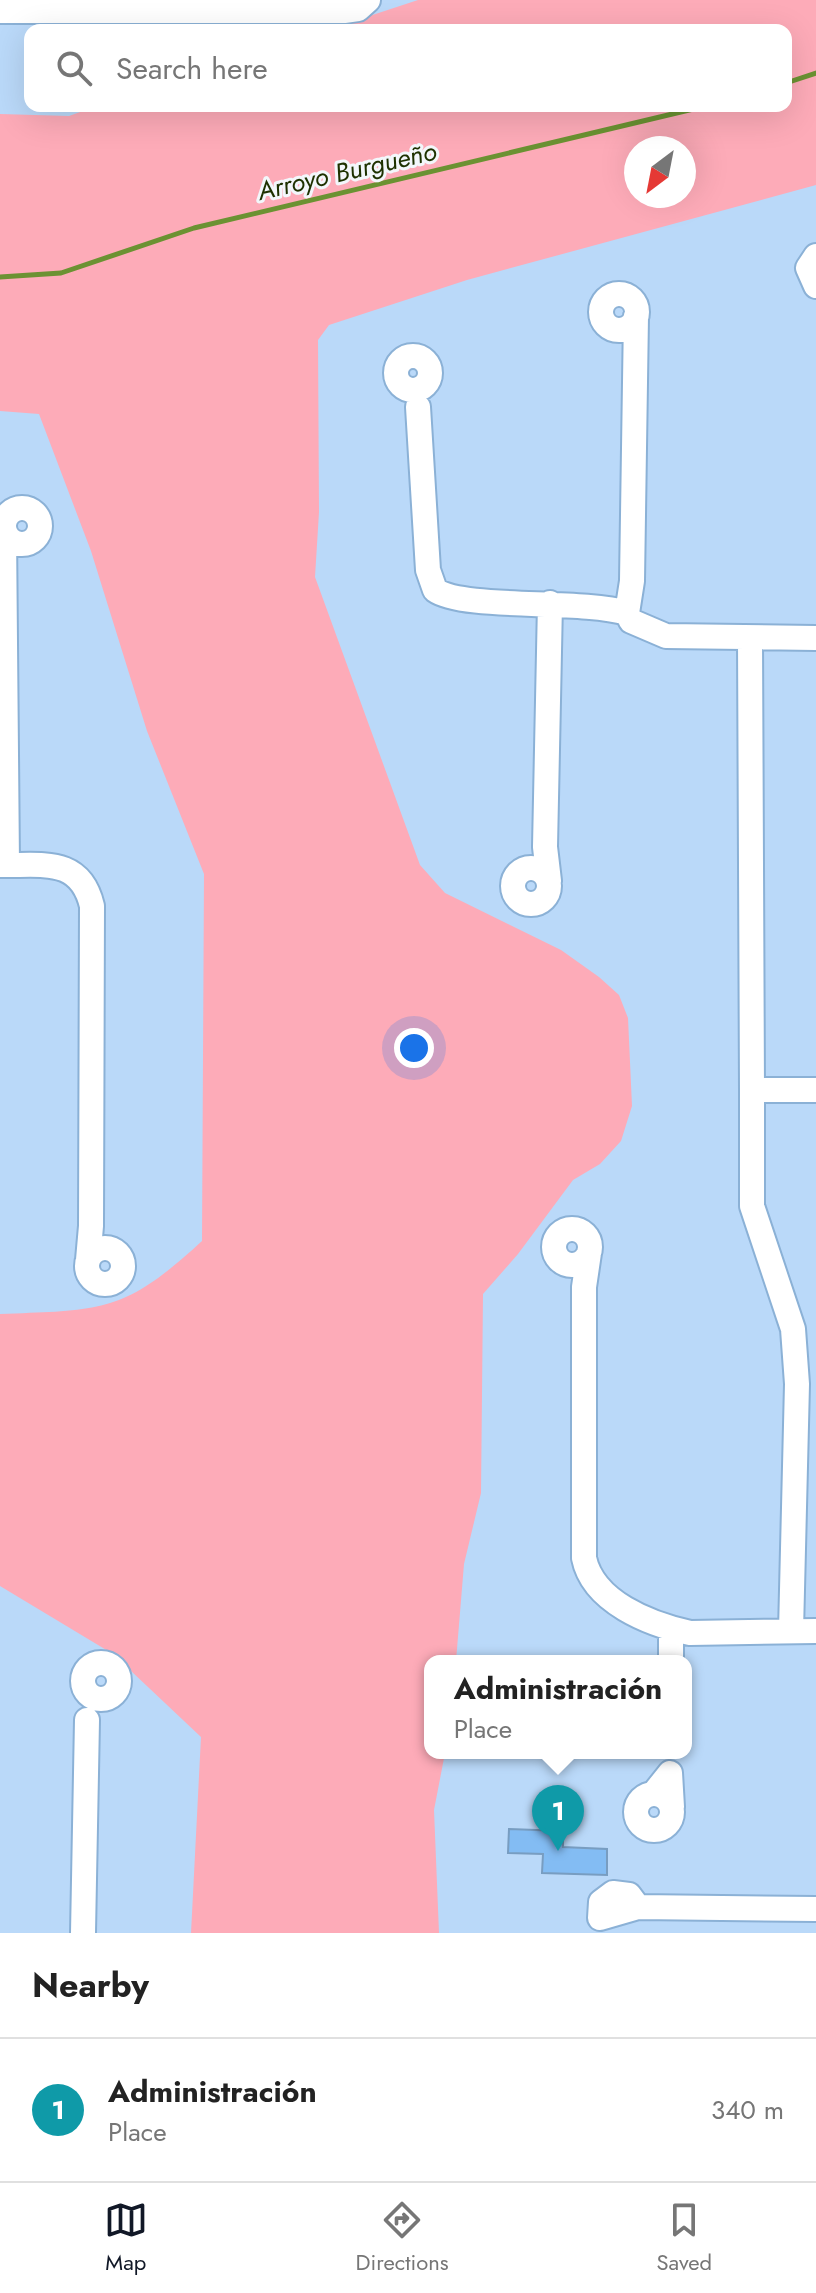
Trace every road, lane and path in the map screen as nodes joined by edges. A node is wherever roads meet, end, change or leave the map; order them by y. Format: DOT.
graph roads {
  1 [pos="368,0"];
  2 [pos="0,11"];
  3 [pos="816,256"];
  4 [pos="816,286"];
  5 [pos="627,323"];
  6 [pos="416,393"];
  7 [pos="14,537"];
  8 [pos="550,603"];
  9 [pos="627,613"];
  10 [pos="816,638"];
  11 [pos="750,639"];
  12 [pos="4,865"];
  13 [pos="539,874"];
  14 [pos="752,1090"];
  15 [pos="816,1090"];
  16 [pos="97,1254"];
  17 [pos="579,1259"];
  18 [pos="671,1629"];
  19 [pos="791,1631"];
  20 [pos="816,1631"];
  21 [pos="671,1655"];
  22 [pos="93,1692"];
  23 [pos="670,1763"];
  24 [pos="663,1800"];
  25 [pos="816,1909"];
  26 [pos="600,1918"];
  27 [pos="83,1933"];
  1 -- 2 [label="street"];
  3 -- 4 [label="street"];
  5 -- 9 [label="street"];
  6 -- 8 [label="street"];
  7 -- 12 [label="street"];
  8 -- 9 [label="street"];
  8 -- 13 [label="street"];
  9 -- 11 [label="street"];
  10 -- 11 [label="street"];
  11 -- 14 [label="street"];
  12 -- 16 [label="street"];
  14 -- 15 [label="street"];
  14 -- 19 [label="street"];
  17 -- 18 [label="street"];
  18 -- 19 [label="street"];
  18 -- 21 [label="street"];
  19 -- 20 [label="street"];
  22 -- 27 [label="street"];
  23 -- 24 [label="street"];
  25 -- 26 [label="street"];
}
